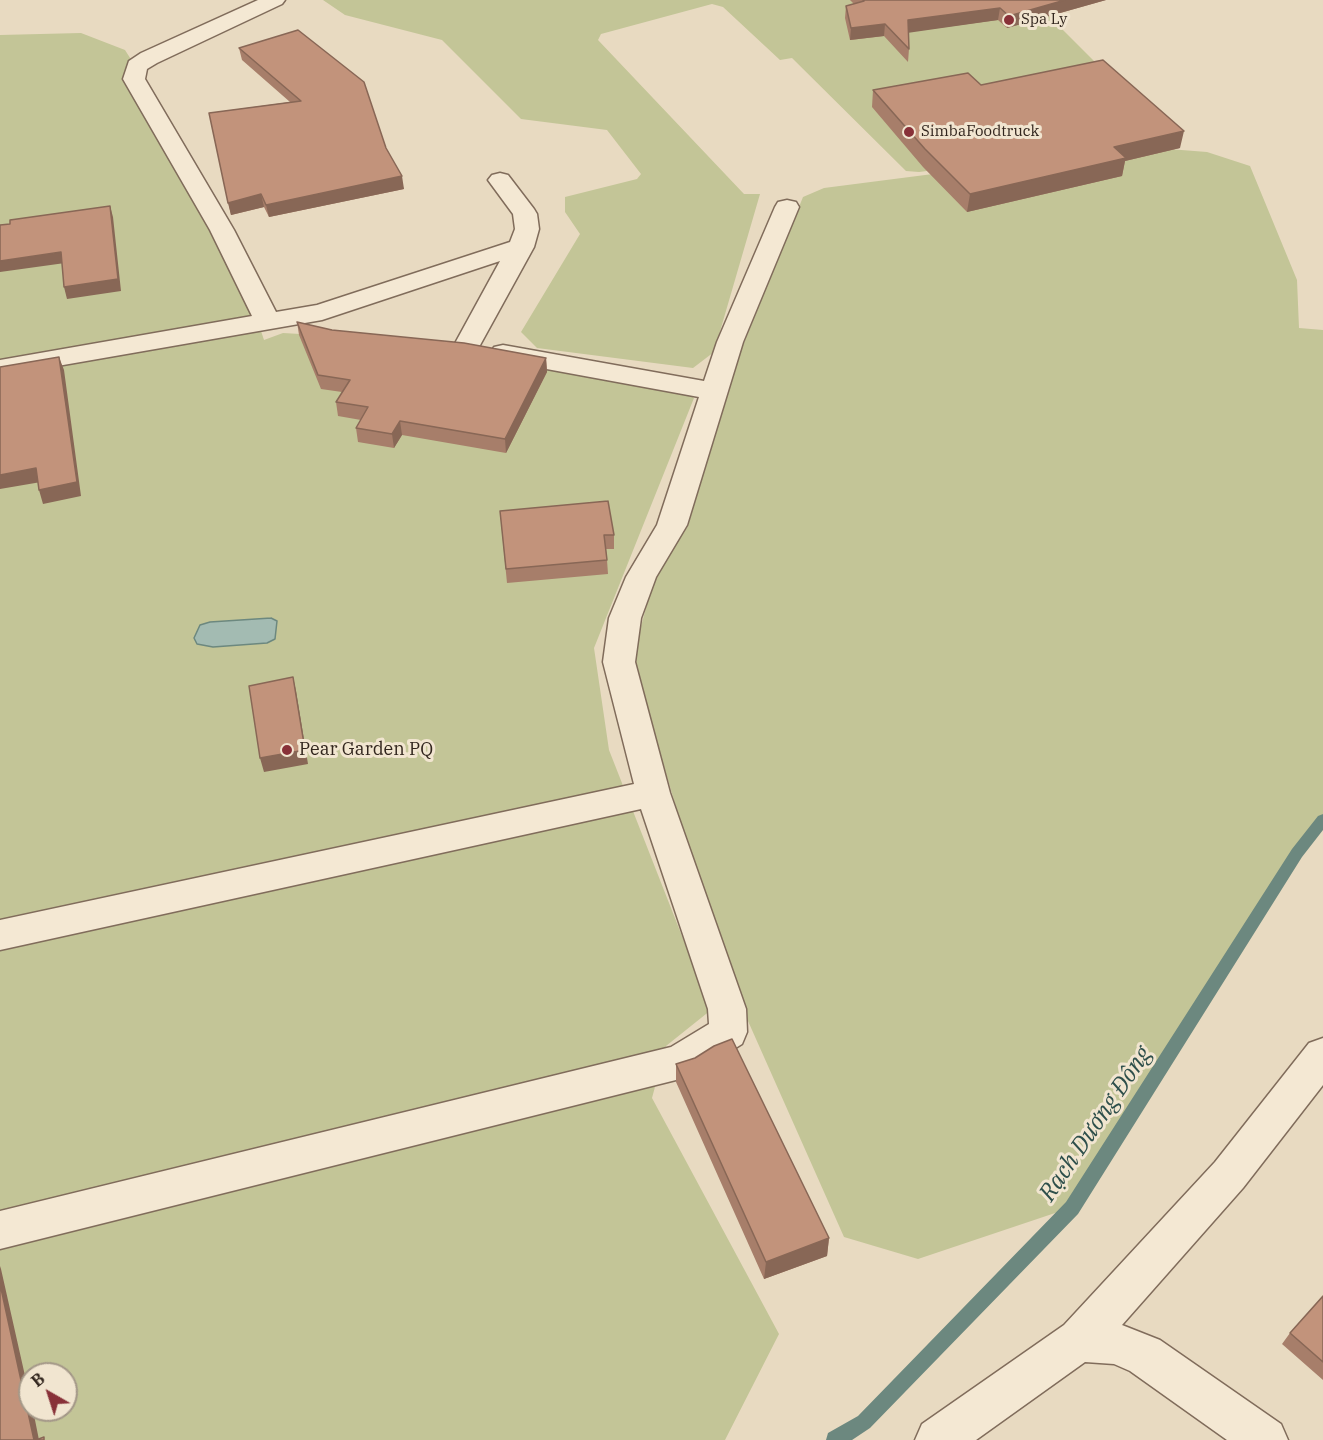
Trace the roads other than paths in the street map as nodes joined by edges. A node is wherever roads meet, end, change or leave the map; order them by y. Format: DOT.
graph roads {
  1 [pos="275,0"];
  2 [pos="500,180"];
  3 [pos="787,207"];
  4 [pos="522,247"];
  5 [pos="294,317"];
  6 [pos="267,321"];
  7 [pos="335,334"];
  8 [pos="0,368"];
  9 [pos="714,391"];
  10 [pos="653,793"];
  11 [pos="0,935"];
  12 [pos="1323,1055"];
  13 [pos="0,1230"];
  14 [pos="1079,1340"];
  15 [pos="938,1440"];
  16 [pos="1265,1440"];
  1 -- 6 [label="street"];
  2 -- 4 [label="street"];
  3 -- 9 [label="street"];
  4 -- 5 [label="street"];
  4 -- 9 [label="street"];
  5 -- 6 [label="street"];
  5 -- 7 [label="street"];
  6 -- 8 [label="street"];
  9 -- 10 [label="street"];
  10 -- 11 [label="street"];
  10 -- 13 [label="street"];
  12 -- 14 [label="street"];
  14 -- 15 [label="street"];
  14 -- 16 [label="street"];
}
